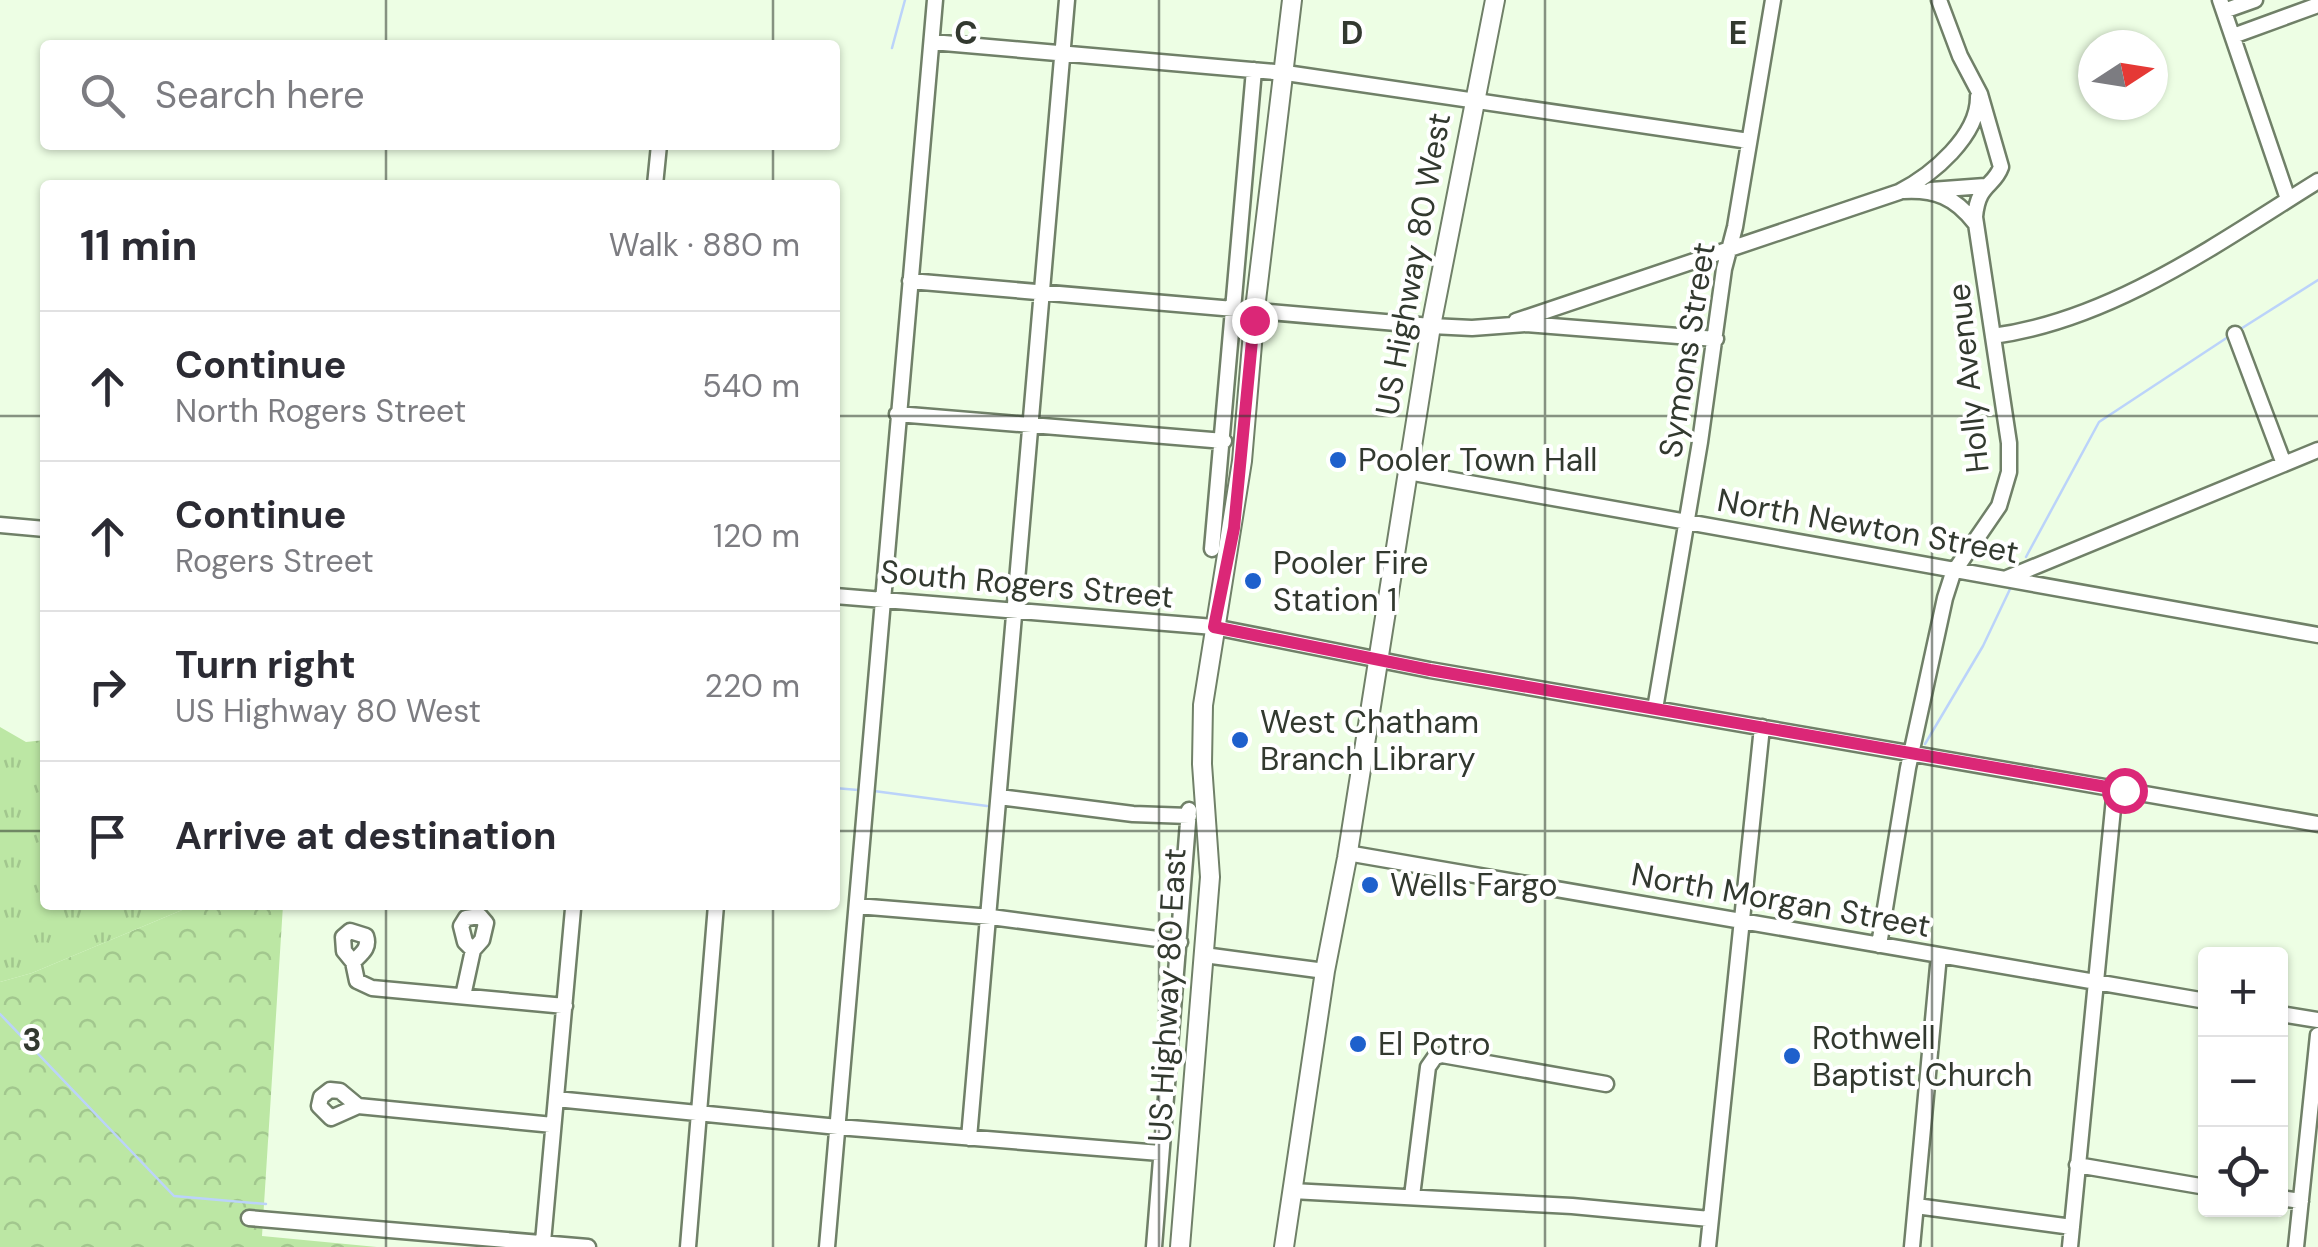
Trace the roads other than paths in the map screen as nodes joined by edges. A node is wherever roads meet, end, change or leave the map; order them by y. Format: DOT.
graph roads {
  1 [pos="935,0"];
  2 [pos="1067,0"];
  3 [pos="1292,0"];
  4 [pos="1495,0"];
  5 [pos="1773,0"];
  6 [pos="1939,0"];
  7 [pos="2255,0"];
  8 [pos="2318,4"];
  9 [pos="2222,6"];
  10 [pos="2233,36"];
  11 [pos="932,42"];
  12 [pos="1062,54"];
  13 [pos="1254,70"];
  14 [pos="1286,73"];
  15 [pos="1971,76"];
  16 [pos="1472,102"];
  17 [pos="1749,142"];
  18 [pos="658,150"];
  19 [pos="656,180"];
  20 [pos="2318,180"];
  21 [pos="1985,186"];
  22 [pos="1928,191"];
  23 [pos="1899,192"];
  24 [pos="2288,199"];
  25 [pos="1975,223"];
  26 [pos="1730,248"];
  27 [pos="910,281"];
  28 [pos="1042,292"];
  29 [pos="1233,307"];
  30 [pos="1255,310"];
  31 [pos="1431,326"];
  32 [pos="1496,326"];
  33 [pos="2235,334"];
  34 [pos="1993,336"];
  35 [pos="1716,339"];
  36 [pos="898,414"];
  37 [pos="1032,426"];
  38 [pos="1224,442"];
  39 [pos="2318,450"];
  40 [pos="2284,464"];
  41 [pos="1408,472"];
  42 [pos="1687,522"];
  43 [pos="0,525"];
  44 [pos="40,528"];
  45 [pos="1212,549"];
  46 [pos="1956,569"];
  47 [pos="2007,578"];
  48 [pos="840,596"];
  49 [pos="884,600"];
  50 [pos="1014,611"];
  51 [pos="1214,627"];
  52 [pos="2318,635"];
  53 [pos="1378,659"];
  54 [pos="1655,708"];
  55 [pos="1762,727"];
  56 [pos="1912,753"];
  57 [pos="2115,788"];
  58 [pos="999,797"];
  59 [pos="2318,824"];
  60 [pos="1347,852"];
  61 [pos="856,906"];
  62 [pos="574,910"];
  63 [pos="716,910"];
  64 [pos="990,917"];
  65 [pos="1740,921"];
  66 [pos="1180,942"];
  67 [pos="1880,945"];
  68 [pos="473,950"];
  69 [pos="1204,955"];
  70 [pos="1939,956"];
  71 [pos="353,962"];
  72 [pos="1325,971"];
  73 [pos="2095,982"];
  74 [pos="463,996"];
  75 [pos="2198,1000"];
  76 [pos="565,1006"];
  77 [pos="2288,1015"];
  78 [pos="2318,1020"];
  79 [pos="2318,1035"];
  80 [pos="1606,1084"];
  81 [pos="556,1099"];
  82 [pos="358,1106"];
  83 [pos="698,1114"];
  84 [pos="553,1126"];
  85 [pos="838,1127"];
  86 [pos="970,1138"];
  87 [pos="1160,1153"];
  88 [pos="2078,1165"];
  89 [pos="2198,1186"];
  90 [pos="1292,1191"];
  91 [pos="1412,1196"];
  92 [pos="2288,1199"];
  93 [pos="2301,1201"];
  94 [pos="1916,1206"];
  95 [pos="248,1218"];
  96 [pos="1710,1219"];
  97 [pos="2072,1228"];
  98 [pos="543,1242"];
  99 [pos="588,1247"];
  100 [pos="688,1247"];
  101 [pos="827,1247"];
  102 [pos="1154,1247"];
  103 [pos="1180,1247"];
  104 [pos="1284,1247"];
  105 [pos="1708,1247"];
  106 [pos="1912,1247"];
  107 [pos="2070,1247"];
  108 [pos="2296,1247"];
  1 -- 11 [label="street"];
  2 -- 12 [label="street"];
  3 -- 14 [label="main road"];
  4 -- 16 [label="main road, US Highway 80 West"];
  5 -- 17 [label="street, Symons Street"];
  6 -- 15 [label="street, Holly Avenue"];
  7 -- 9 [label="street"];
  8 -- 10 [label="street"];
  9 -- 10 [label="street"];
  10 -- 24 [label="street"];
  11 -- 12 [label="street"];
  11 -- 27 [label="street"];
  12 -- 13 [label="street"];
  12 -- 28 [label="street"];
  13 -- 14 [label="street"];
  13 -- 29 [label="street"];
  14 -- 16 [label="street"];
  14 -- 30 [label="main road"];
  15 -- 21 [label="street, Holly Avenue"];
  15 -- 23 [label="street"];
  16 -- 17 [label="street"];
  16 -- 31 [label="main road, US Highway 80 West"];
  17 -- 26 [label="street, Symons Street"];
  18 -- 19 [label="street"];
  20 -- 24 [label="street"];
  21 -- 22 [label="street"];
  21 -- 25 [label="street, Holly Avenue"];
  22 -- 23 [label="street"];
  22 -- 25 [label="street"];
  23 -- 26 [label="street"];
  24 -- 34 [label="street"];
  25 -- 34 [label="street, Holly Avenue"];
  26 -- 32 [label="street"];
  26 -- 35 [label="street, Symons Street"];
  27 -- 28 [label="street"];
  27 -- 36 [label="street"];
  28 -- 29 [label="street"];
  28 -- 37 [label="street"];
  29 -- 30 [label="street"];
  29 -- 38 [label="street"];
  30 -- 31 [label="street"];
  30 -- 51 [label="main road"];
  31 -- 32 [label="street"];
  31 -- 41 [label="main road, US Highway 80 West"];
  32 -- 35 [label="street"];
  33 -- 40 [label="street"];
  34 -- 46 [label="street, Holly Avenue"];
  35 -- 42 [label="street, Symons Street"];
  36 -- 37 [label="street"];
  36 -- 49 [label="street"];
  37 -- 38 [label="street"];
  37 -- 50 [label="street"];
  38 -- 45 [label="street"];
  39 -- 40 [label="street"];
  40 -- 47 [label="street"];
  41 -- 42 [label="street, North Newton Street"];
  41 -- 53 [label="main road, US Highway 80 West"];
  42 -- 46 [label="street, North Newton Street"];
  42 -- 54 [label="street, Symons Street"];
  43 -- 44 [label="street"];
  46 -- 47 [label="street, North Newton Street"];
  46 -- 56 [label="street, Holly Avenue"];
  47 -- 52 [label="street, North Newton Street"];
  48 -- 49 [label="street, South Rogers Street"];
  49 -- 50 [label="street, South Rogers Street"];
  49 -- 61 [label="street"];
  50 -- 51 [label="street, South Rogers Street"];
  50 -- 58 [label="street"];
  51 -- 53 [label="street, South Rogers Street"];
  51 -- 69 [label="main road, US Highway 80 East"];
  53 -- 54 [label="street, South Rogers Street"];
  53 -- 60 [label="main road"];
  54 -- 55 [label="street, South Rogers Street"];
  55 -- 56 [label="street, South Rogers Street"];
  55 -- 65 [label="street"];
  56 -- 57 [label="street, South Rogers Street"];
  56 -- 67 [label="street, Holly Avenue"];
  57 -- 59 [label="street, South Rogers Street"];
  57 -- 73 [label="street"];
  58 -- 64 [label="street"];
  58 -- 66 [label="street"];
  60 -- 65 [label="street, North Morgan Street"];
  60 -- 72 [label="main road"];
  61 -- 64 [label="street"];
  61 -- 85 [label="street"];
  62 -- 76 [label="street"];
  63 -- 83 [label="street"];
  64 -- 66 [label="street"];
  64 -- 86 [label="street"];
  65 -- 67 [label="street, North Morgan Street"];
  65 -- 96 [label="street"];
  66 -- 87 [label="street"];
  67 -- 70 [label="street, North Morgan Street"];
  68 -- 74 [label="street"];
  69 -- 72 [label="street"];
  69 -- 103 [label="main road, US Highway 80 East"];
  70 -- 73 [label="street, North Morgan Street"];
  70 -- 94 [label="street"];
  71 -- 74 [label="street"];
  72 -- 90 [label="main road"];
  73 -- 75 [label="street, North Morgan Street"];
  73 -- 88 [label="street"];
  74 -- 76 [label="street"];
  76 -- 81 [label="street"];
  77 -- 78 [label="street"];
  79 -- 93 [label="street"];
  80 -- 91 [label="street"];
  81 -- 83 [label="street"];
  81 -- 84 [label="street"];
  82 -- 84 [label="street"];
  83 -- 85 [label="street"];
  83 -- 100 [label="street"];
  84 -- 98 [label="street"];
  85 -- 86 [label="street"];
  85 -- 101 [label="street"];
  86 -- 87 [label="street"];
  87 -- 102 [label="street"];
  88 -- 89 [label="street"];
  88 -- 97 [label="street"];
  90 -- 91 [label="street"];
  90 -- 104 [label="main road"];
  91 -- 96 [label="street"];
  92 -- 93 [label="street"];
  93 -- 108 [label="street"];
  94 -- 97 [label="street"];
  94 -- 106 [label="street"];
  95 -- 98 [label="street"];
  96 -- 105 [label="street"];
  97 -- 107 [label="street"];
  98 -- 99 [label="street"];
}
